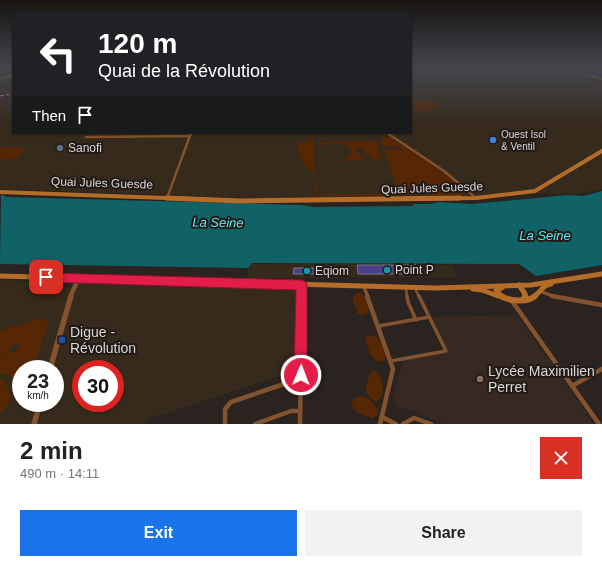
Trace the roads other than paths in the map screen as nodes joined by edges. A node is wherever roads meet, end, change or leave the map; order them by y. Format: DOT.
graph roads {
  1 [pos="388,134"];
  2 [pos="190,135"];
  3 [pos="86,137"];
  4 [pos="602,151"];
  5 [pos="465,188"];
  6 [pos="0,191"];
  7 [pos="167,197"];
  8 [pos="468,198"];
  9 [pos="476,198"];
  10 [pos="0,276"];
  11 [pos="602,276"];
  12 [pos="79,278"];
  13 [pos="304,285"];
  14 [pos="516,285"];
  15 [pos="364,287"];
  16 [pos="374,287"];
  17 [pos="406,288"];
  18 [pos="415,288"];
  19 [pos="435,288"];
  20 [pos="540,291"];
  21 [pos="502,298"];
  22 [pos="524,299"];
  23 [pos="511,300"];
  24 [pos="602,305"];
  25 [pos="429,317"];
  26 [pos="416,320"];
  27 [pos="377,326"];
  28 [pos="53,360"];
  29 [pos="391,361"];
  30 [pos="602,369"];
  31 [pos="300,383"];
  32 [pos="572,386"];
  33 [pos="300,411"];
  34 [pos="37,412"];
  35 [pos="382,417"];
  36 [pos="34,424"];
  37 [pos="225,424"];
  38 [pos="255,424"];
  39 [pos="300,424"];
  40 [pos="380,424"];
  41 [pos="396,424"];
  42 [pos="403,424"];
  43 [pos="430,424"];
  44 [pos="599,424"];
  1 -- 5 [label="street"];
  2 -- 3 [label="street"];
  2 -- 7 [label="street"];
  4 -- 9 [label="main road, Quai Jules Guesde"];
  5 -- 8 [label="street"];
  5 -- 9 [label="street"];
  6 -- 7 [label="main road, Quai Jules Guesde"];
  7 -- 8 [label="main road, Quai Jules Guesde"];
  8 -- 9 [label="main road, Quai Jules Guesde"];
  10 -- 12 [label="main road"];
  11 -- 14 [label="main road"];
  11 -- 20 [label="main road"];
  12 -- 13 [label="main road"];
  12 -- 28 [label="street"];
  13 -- 15 [label="main road"];
  13 -- 16 [label="main road"];
  13 -- 31 [label="street"];
  14 -- 19 [label="main road"];
  14 -- 21 [label="main road"];
  14 -- 22 [label="main road"];
  15 -- 16 [label="main road"];
  15 -- 27 [label="street"];
  16 -- 17 [label="main road"];
  17 -- 18 [label="main road"];
  17 -- 26 [label="street"];
  18 -- 19 [label="main road"];
  18 -- 25 [label="street"];
  19 -- 21 [label="main road"];
  20 -- 22 [label="main road"];
  20 -- 24 [label="street"];
  21 -- 23 [label="main road"];
  22 -- 23 [label="main road"];
  23 -- 32 [label="street"];
  25 -- 26 [label="street"];
  25 -- 29 [label="street"];
  26 -- 27 [label="street"];
  27 -- 29 [label="street"];
  29 -- 35 [label="street"];
  30 -- 32 [label="street"];
  31 -- 33 [label="street"];
  31 -- 37 [label="street"];
  32 -- 44 [label="street"];
  33 -- 38 [label="street"];
  33 -- 39 [label="street"];
  34 -- 36 [label="street"];
  35 -- 40 [label="street"];
  35 -- 41 [label="street"];
  42 -- 43 [label="street"];
}
